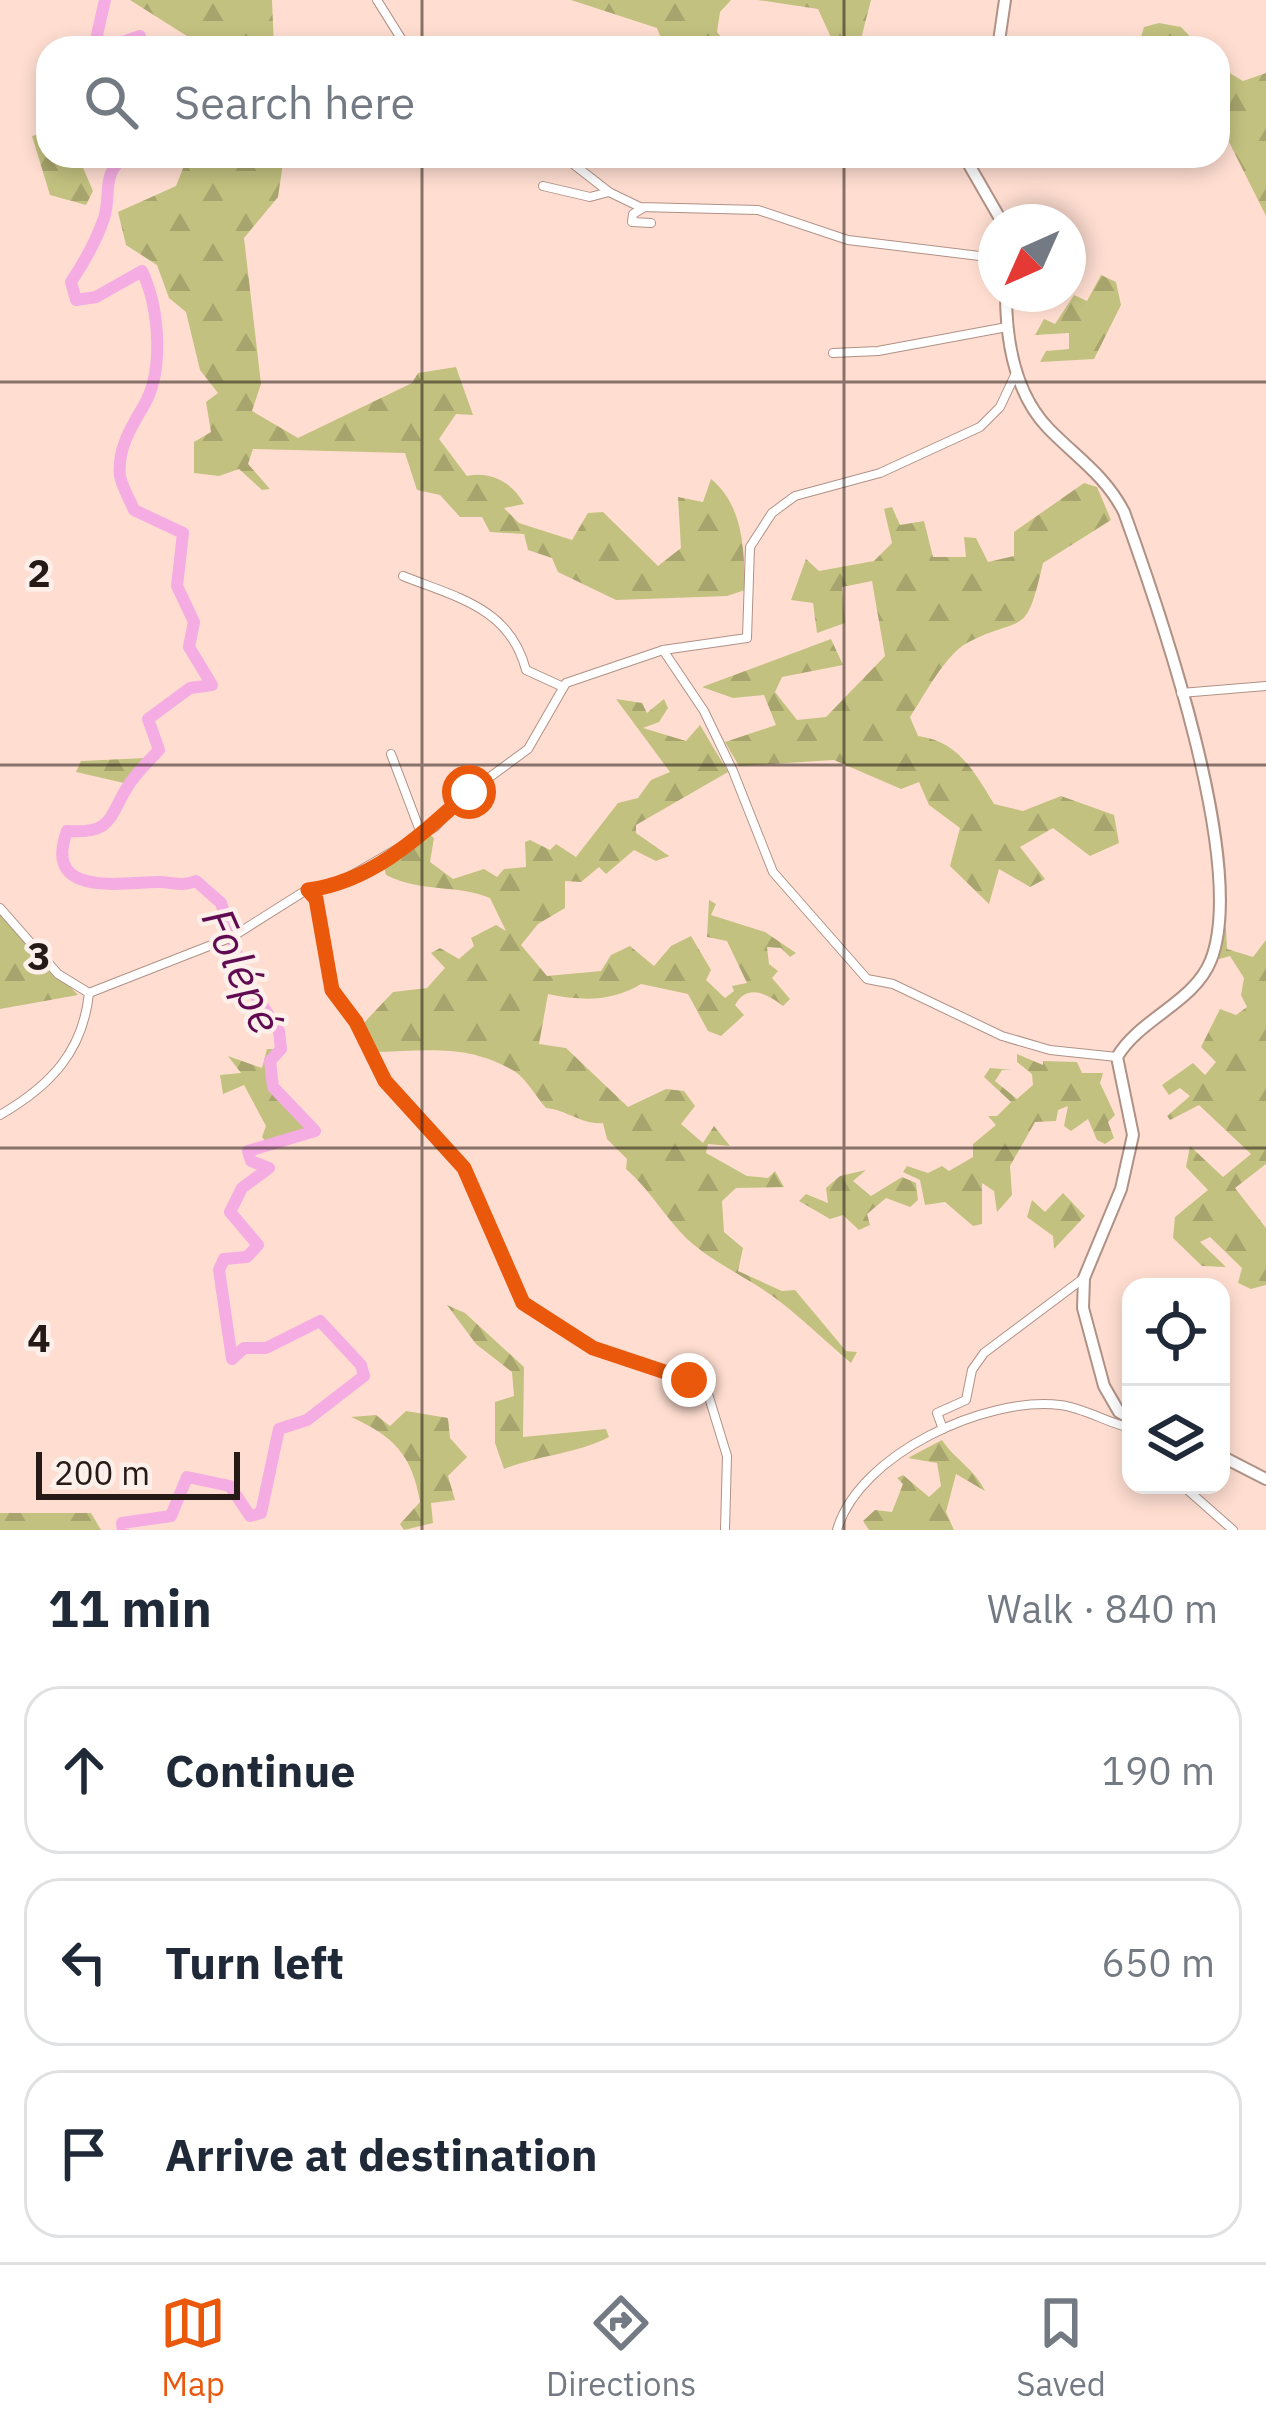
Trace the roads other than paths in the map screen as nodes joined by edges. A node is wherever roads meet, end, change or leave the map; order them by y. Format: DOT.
graph roads {
  1 [pos="377,0"];
  2 [pos="1005,0"];
  3 [pos="400,36"];
  4 [pos="1000,36"];
  5 [pos="578,168"];
  6 [pos="967,168"];
  7 [pos="543,186"];
  8 [pos="609,192"];
  9 [pos="995,204"];
  10 [pos="644,208"];
  11 [pos="666,210"];
  12 [pos="671,221"];
  13 [pos="651,223"];
  14 [pos="978,257"];
  15 [pos="1006,312"];
  16 [pos="1006,327"];
  17 [pos="833,353"];
  18 [pos="1016,375"];
  19 [pos="403,576"];
  20 [pos="663,650"];
  21 [pos="561,686"];
  22 [pos="1266,686"];
  23 [pos="1179,693"];
  24 [pos="391,754"];
  25 [pos="422,836"];
  26 [pos="308,890"];
  27 [pos="0,908"];
  28 [pos="89,994"];
  29 [pos="1118,1057"];
  30 [pos="0,1115"];
  31 [pos="1084,1278"];
  32 [pos="1122,1415"];
  33 [pos="1122,1422"];
  34 [pos="943,1429"];
  35 [pos="1230,1461"];
  36 [pos="1266,1479"];
  37 [pos="1191,1494"];
  38 [pos="725,1530"];
  39 [pos="837,1530"];
  40 [pos="1233,1530"];
  1 -- 3 [label="street"];
  2 -- 4 [label="street"];
  5 -- 8 [label="street"];
  6 -- 9 [label="street"];
  7 -- 8 [label="street"];
  8 -- 10 [label="street"];
  10 -- 11 [label="street"];
  10 -- 13 [label="street"];
  11 -- 12 [label="street"];
  11 -- 14 [label="street"];
  15 -- 16 [label="street"];
  16 -- 17 [label="street"];
  16 -- 18 [label="street"];
  18 -- 20 [label="street"];
  18 -- 23 [label="street"];
  19 -- 21 [label="street"];
  20 -- 21 [label="street"];
  20 -- 29 [label="street"];
  21 -- 25 [label="street"];
  22 -- 23 [label="street"];
  23 -- 29 [label="street"];
  24 -- 25 [label="street"];
  25 -- 26 [label="street"];
  26 -- 28 [label="street"];
  26 -- 38 [label="street"];
  27 -- 28 [label="street"];
  28 -- 30 [label="street"];
  29 -- 31 [label="street"];
  31 -- 32 [label="street"];
  31 -- 34 [label="street"];
  33 -- 34 [label="street"];
  34 -- 39 [label="street"];
  35 -- 36 [label="street"];
  37 -- 40 [label="street"];
}
